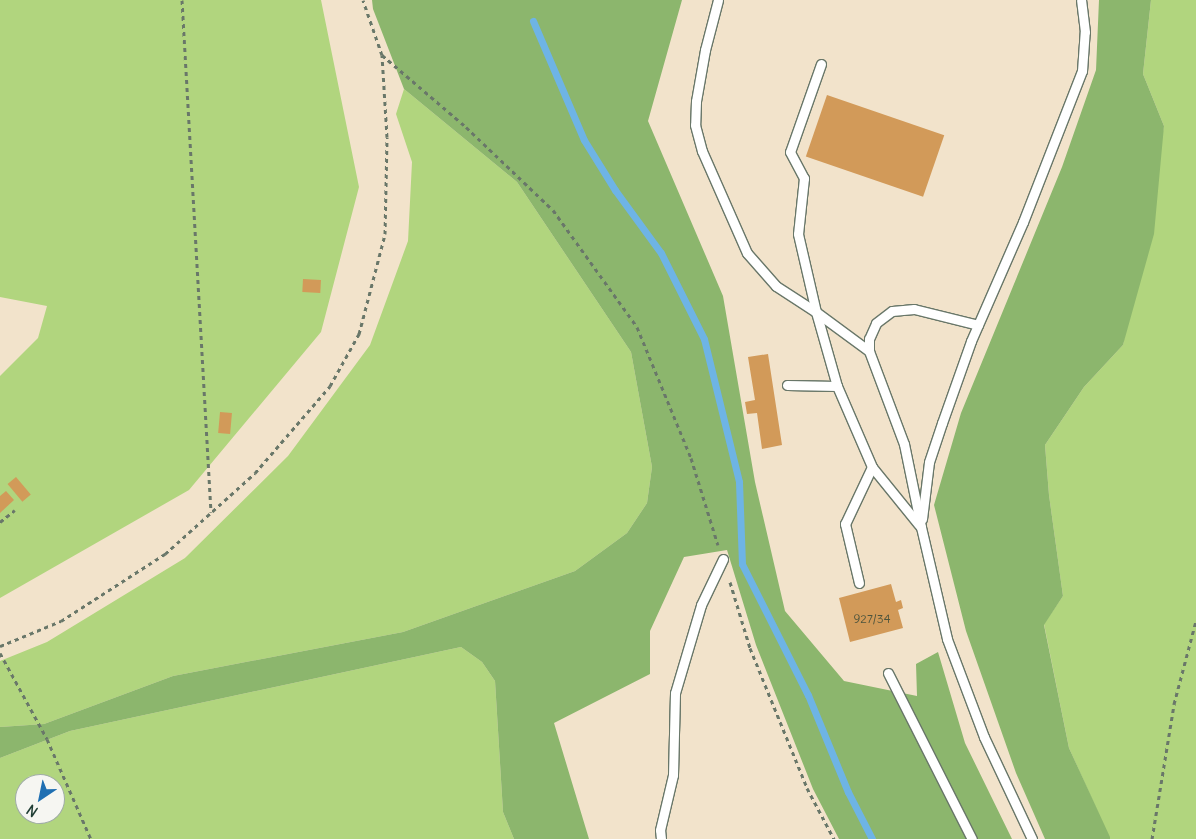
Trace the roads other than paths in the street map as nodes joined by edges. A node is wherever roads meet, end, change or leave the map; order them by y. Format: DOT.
graph roads {
  1 [pos="718,0"];
  2 [pos="1081,0"];
  3 [pos="822,64"];
  4 [pos="816,312"];
  5 [pos="978,325"];
  6 [pos="869,351"];
  7 [pos="787,385"];
  8 [pos="837,386"];
  9 [pos="872,467"];
  10 [pos="921,527"];
  11 [pos="723,559"];
  12 [pos="859,583"];
  13 [pos="888,673"];
  14 [pos="661,839"];
  15 [pos="972,839"];
  16 [pos="1032,839"];
  1 -- 4 [label="lane"];
  2 -- 5 [label="lane"];
  3 -- 4 [label="lane"];
  4 -- 6 [label="lane"];
  4 -- 8 [label="lane"];
  5 -- 6 [label="lane"];
  5 -- 10 [label="lane"];
  6 -- 10 [label="lane"];
  7 -- 8 [label="lane"];
  8 -- 9 [label="lane"];
  9 -- 10 [label="lane"];
  9 -- 12 [label="lane"];
  10 -- 16 [label="lane"];
  11 -- 14 [label="lane"];
  13 -- 15 [label="lane"];
}
